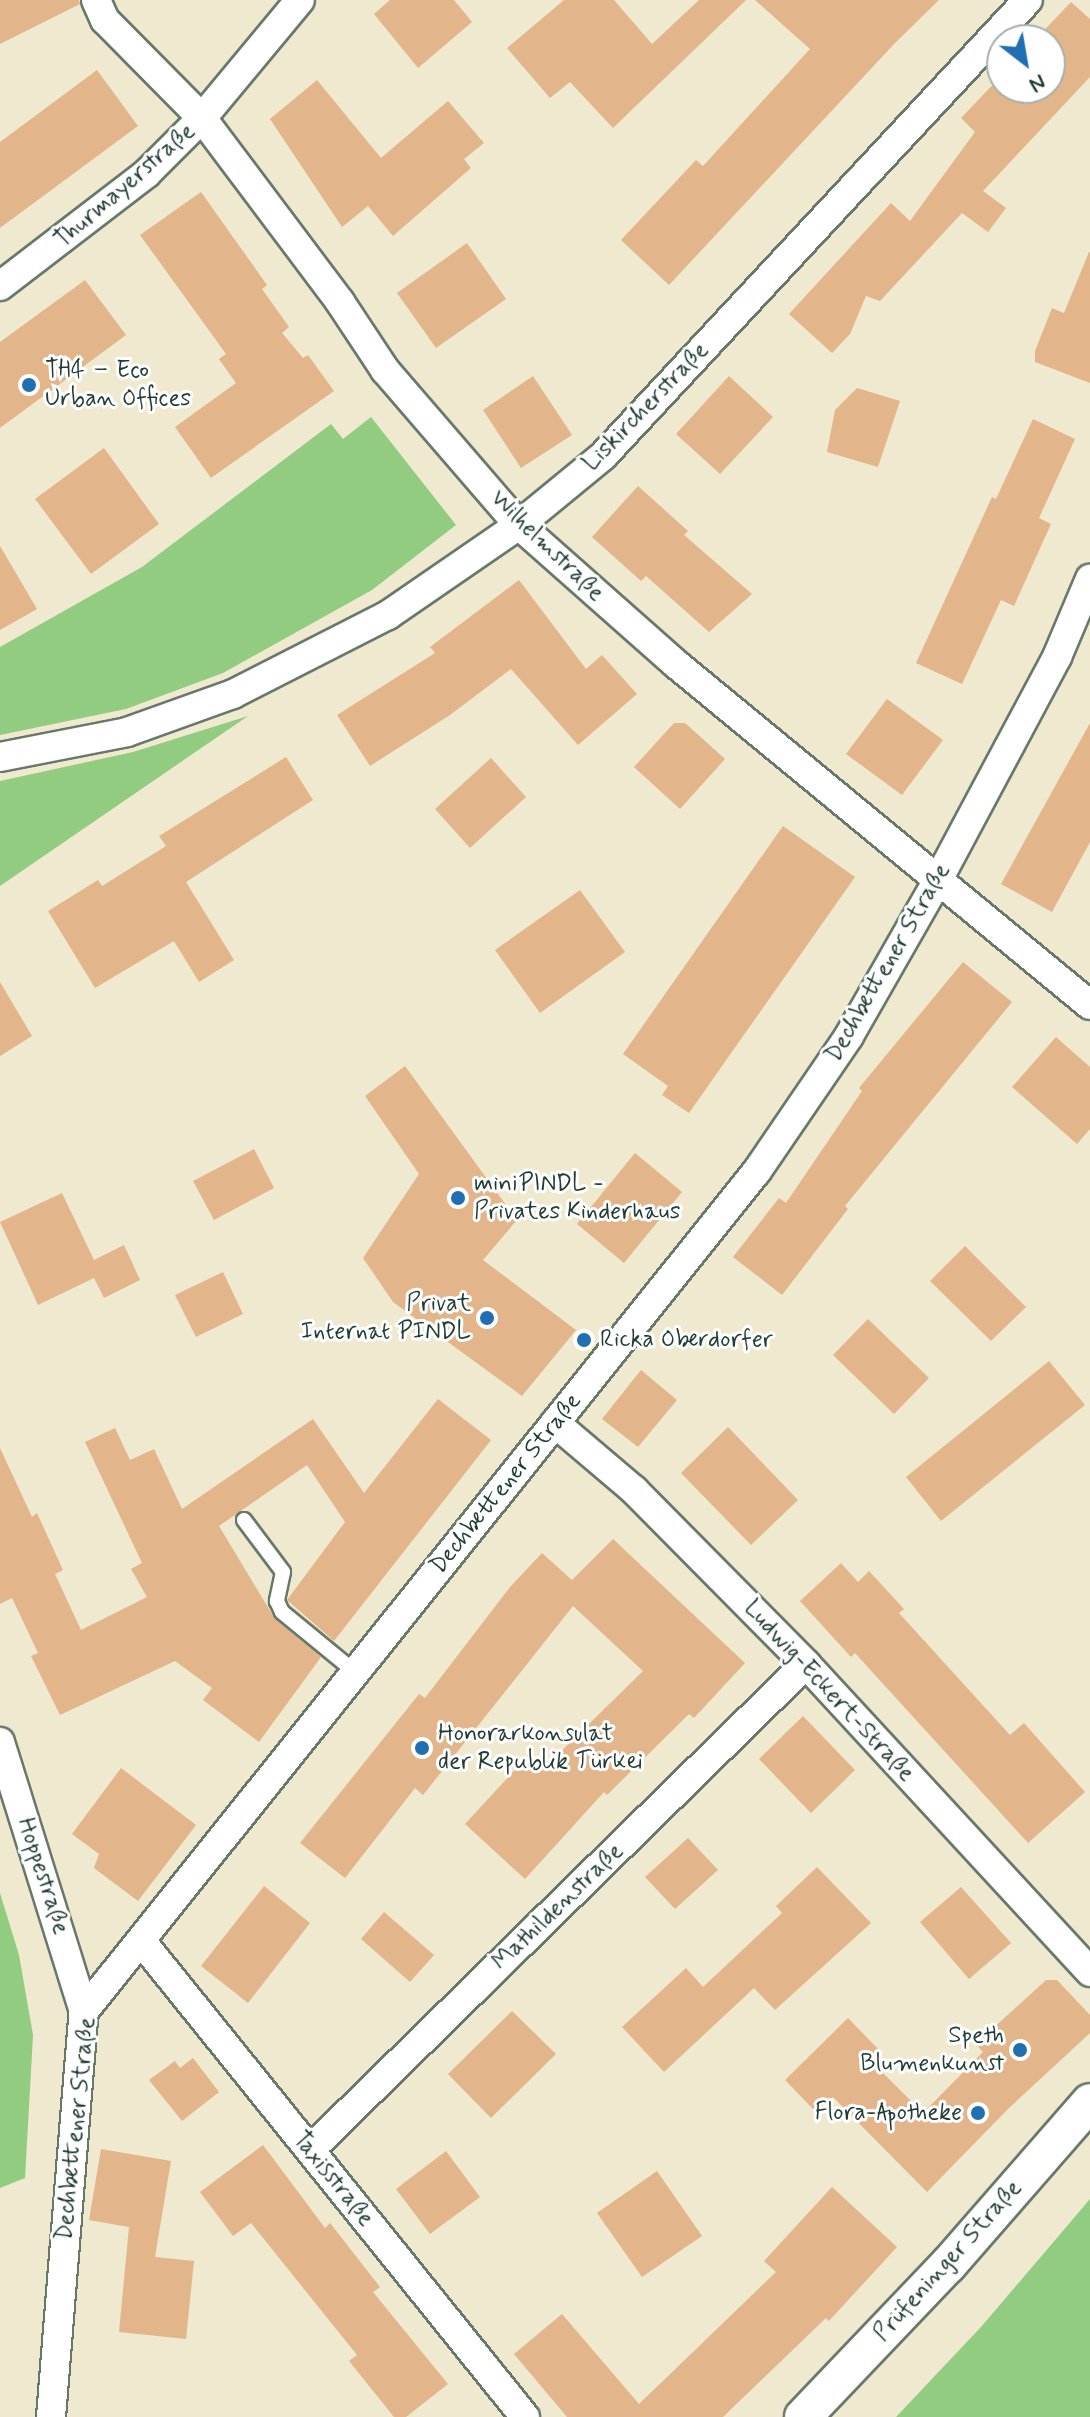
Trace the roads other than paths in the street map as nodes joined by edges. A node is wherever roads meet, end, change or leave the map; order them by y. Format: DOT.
graph roads {
  1 [pos="96,0"];
  2 [pos="300,0"];
  3 [pos="1028,0"];
  4 [pos="202,118"];
  5 [pos="0,286"];
  6 [pos="519,525"];
  7 [pos="1090,579"];
  8 [pos="0,757"];
  9 [pos="939,878"];
  10 [pos="1090,1005"];
  11 [pos="555,1423"];
  12 [pos="244,1520"];
  13 [pos="806,1664"];
  14 [pos="355,1672"];
  15 [pos="0,1742"];
  16 [pos="142,1942"];
  17 [pos="1090,1972"];
  18 [pos="84,2011"];
  19 [pos="1090,2102"];
  20 [pos="310,2150"];
  21 [pos="51,2417"];
  22 [pos="525,2417"];
  23 [pos="803,2417"];
  1 -- 4 [label="street, Wilhelmstraße"];
  2 -- 4 [label="street, Thurmayerstraße"];
  3 -- 6 [label="street, Liskircherstraße"];
  4 -- 5 [label="street, Thurmayerstraße"];
  4 -- 6 [label="street, Wilhelmstraße"];
  6 -- 8 [label="street, Liskircherstraße"];
  6 -- 9 [label="street, Wilhelmstraße"];
  7 -- 9 [label="street, Dechbettener Straße"];
  9 -- 10 [label="street, Wilhelmstraße"];
  9 -- 11 [label="street, Dechbettener Straße"];
  11 -- 13 [label="street, Ludwig-Eckert-Straße"];
  11 -- 14 [label="street, Dechbettener Straße"];
  12 -- 14 [label="lane"];
  13 -- 17 [label="street, Ludwig-Eckert-Straße"];
  13 -- 20 [label="street, Mathildenstraße"];
  14 -- 16 [label="street, Dechbettener Straße"];
  15 -- 18 [label="street, Hoppestraße"];
  16 -- 18 [label="street, Dechbettener Straße"];
  16 -- 20 [label="street, Taxisstraße"];
  18 -- 21 [label="street, Dechbettener Straße"];
  19 -- 23 [label="street, Prüfeninger Straße"];
  20 -- 22 [label="street, Taxisstraße"];
}
